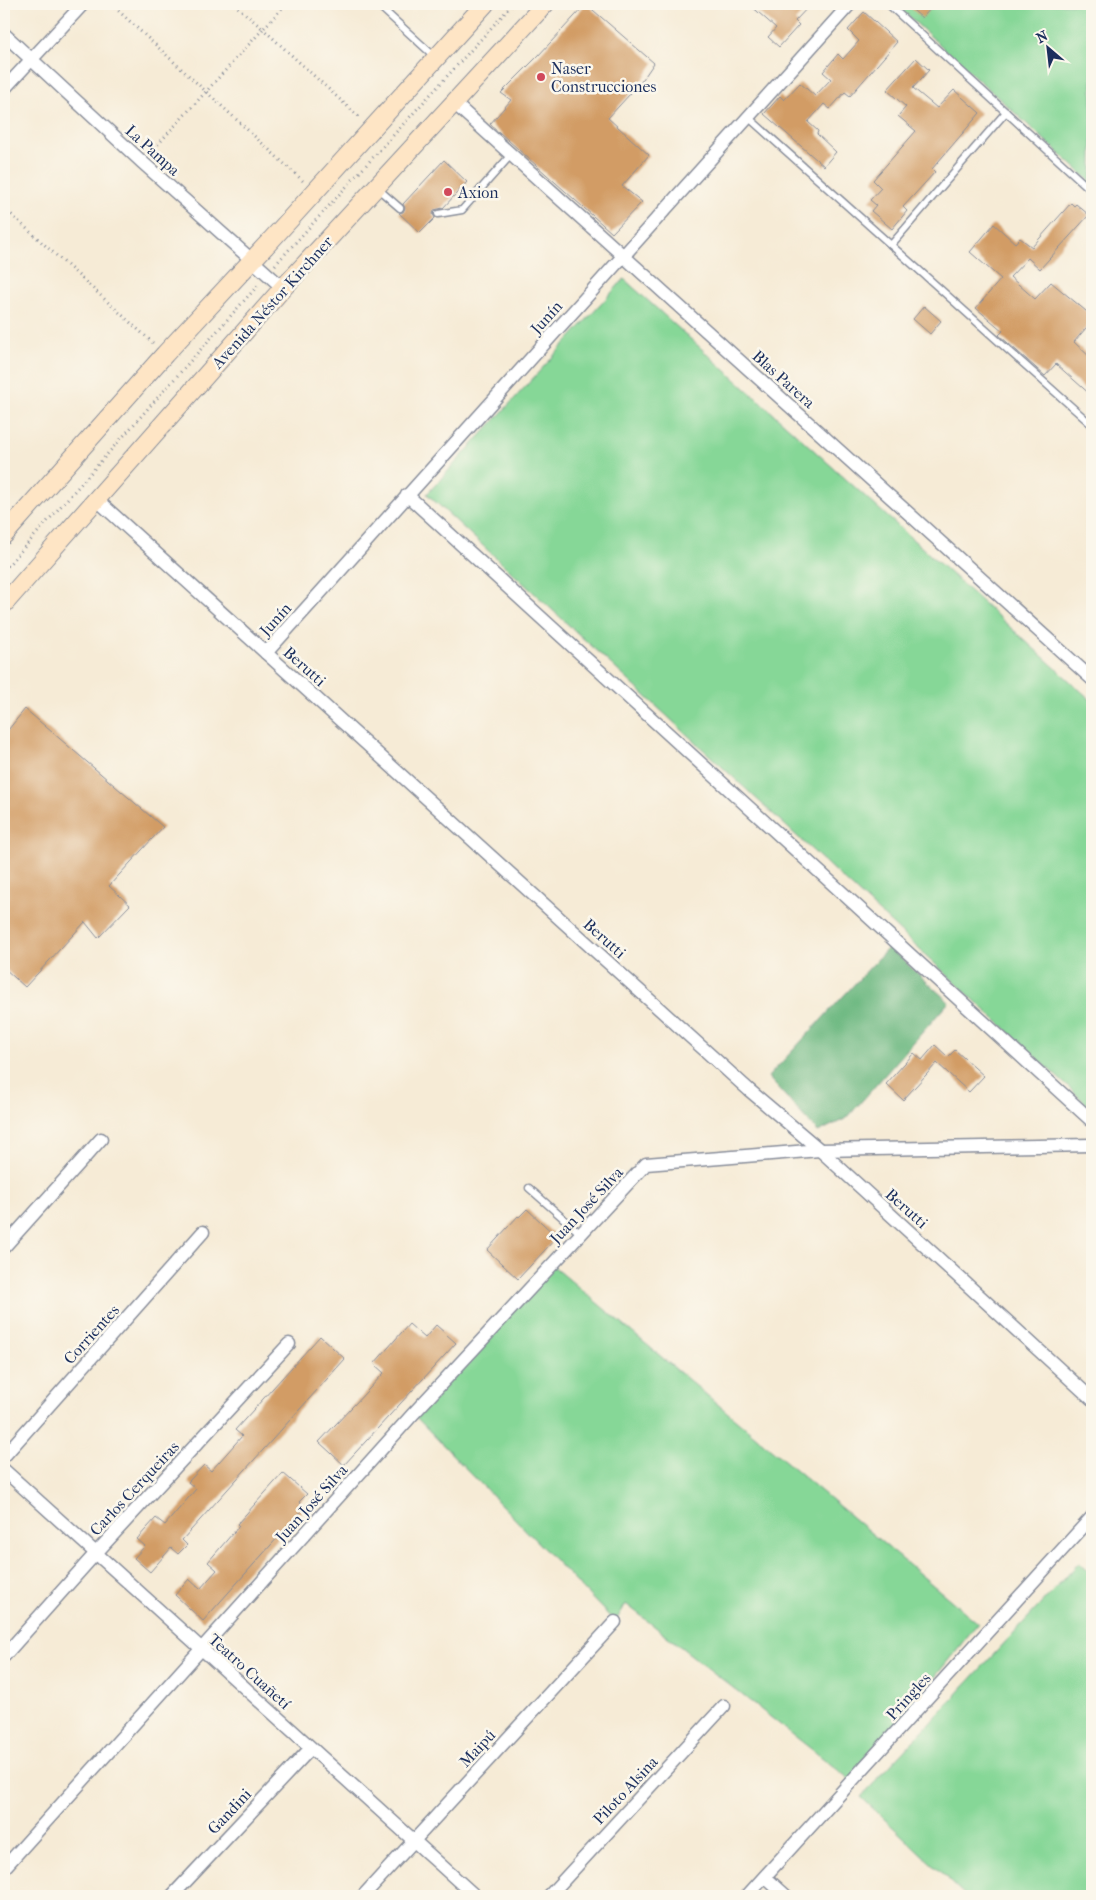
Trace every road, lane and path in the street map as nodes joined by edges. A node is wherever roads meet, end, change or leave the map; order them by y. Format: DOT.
graph roads {
  1 [pos="83,4"];
  2 [pos="111,4"];
  3 [pos="234,4"];
  4 [pos="286,4"];
  5 [pos="377,4"];
  6 [pos="485,4"];
  7 [pos="545,4"];
  8 [pos="850,4"];
  9 [pos="888,4"];
  10 [pos="263,29"];
  11 [pos="4,34"];
  12 [pos="436,58"];
  13 [pos="31,59"];
  14 [pos="4,89"];
  15 [pos="205,92"];
  16 [pos="454,103"];
  17 [pos="1006,112"];
  18 [pos="748,117"];
  19 [pos="371,129"];
  20 [pos="510,156"];
  21 [pos="142,162"];
  22 [pos="377,188"];
  23 [pos="1092,191"];
  24 [pos="314,192"];
  25 [pos="4,208"];
  26 [pos="400,208"];
  27 [pos="438,214"];
  28 [pos="891,245"];
  29 [pos="623,256"];
  30 [pos="252,261"];
  31 [pos="283,288"];
  32 [pos="165,354"];
  33 [pos="1092,425"];
  34 [pos="407,495"];
  35 [pos="96,499"];
  36 [pos="4,535"];
  37 [pos="4,604"];
  38 [pos="266,653"];
  39 [pos="1092,679"];
  40 [pos="1092,1121"];
  41 [pos="101,1139"];
  42 [pos="1092,1145"];
  43 [pos="820,1150"];
  44 [pos="529,1188"];
  45 [pos="203,1232"];
  46 [pos="581,1234"];
  47 [pos="4,1246"];
  48 [pos="289,1344"];
  49 [pos="1092,1399"];
  50 [pos="4,1456"];
  51 [pos="4,1470"];
  52 [pos="1092,1517"];
  53 [pos="96,1554"];
  54 [pos="615,1622"];
  55 [pos="200,1648"];
  56 [pos="4,1656"];
  57 [pos="724,1706"];
  58 [pos="311,1748"];
  59 [pos="414,1841"];
  60 [pos="4,1868"];
  61 [pos="765,1877"];
  62 [pos="172,1896"];
  63 [pos="363,1896"];
  64 [pos="475,1896"];
  65 [pos="549,1896"];
  66 [pos="747,1896"];
  67 [pos="786,1896"];
  1 -- 13 [label="street"];
  2 -- 15 [label="path"];
  3 -- 10 [label="path"];
  4 -- 10 [label="path"];
  5 -- 12 [label="lane"];
  6 -- 12 [label="main road"];
  7 -- 16 [label="main road, Avenida Néstor Kirchner"];
  8 -- 18 [label="street, Junín"];
  9 -- 17 [label="lane"];
  10 -- 15 [label="path"];
  10 -- 19 [label="path"];
  11 -- 13 [label="street, La Pampa"];
  12 -- 19 [label="main road"];
  13 -- 14 [label="street"];
  13 -- 21 [label="street, La Pampa"];
  15 -- 21 [label="path"];
  15 -- 24 [label="path"];
  16 -- 20 [label="street, Blas Parera"];
  16 -- 22 [label="main road, Avenida Néstor Kirchner"];
  17 -- 23 [label="lane"];
  17 -- 28 [label="lane"];
  18 -- 28 [label="lane"];
  18 -- 29 [label="street, Junín"];
  19 -- 24 [label="main road"];
  20 -- 27 [label="lane"];
  20 -- 29 [label="street, Blas Parera"];
  21 -- 30 [label="street, La Pampa"];
  22 -- 26 [label="lane"];
  22 -- 31 [label="main road, Avenida Néstor Kirchner"];
  24 -- 30 [label="main road"];
  25 -- 32 [label="path"];
  28 -- 33 [label="lane"];
  29 -- 34 [label="street, Junín"];
  29 -- 39 [label="street, Blas Parera"];
  30 -- 31 [label="street, La Pampa"];
  30 -- 32 [label="main road"];
  31 -- 35 [label="main road, Avenida Néstor Kirchner"];
  32 -- 36 [label="main road"];
  34 -- 38 [label="street, Junín"];
  34 -- 40 [label="street"];
  35 -- 37 [label="main road, Avenida Néstor Kirchner"];
  35 -- 38 [label="street, Berutti"];
  38 -- 43 [label="street, Berutti"];
  41 -- 47 [label="street"];
  42 -- 43 [label="street"];
  43 -- 46 [label="street, Juan José Silva"];
  43 -- 49 [label="street, Berutti"];
  44 -- 46 [label="lane"];
  45 -- 50 [label="street, Corrientes"];
  46 -- 55 [label="street, Juan José Silva"];
  48 -- 53 [label="street, Carlos Cerqueiras"];
  51 -- 53 [label="street, Teatro Cuañetí"];
  52 -- 61 [label="street, Pringles"];
  53 -- 55 [label="street, Teatro Cuañetí"];
  53 -- 56 [label="street, Carlos Cerqueiras"];
  54 -- 59 [label="street, Maipú"];
  55 -- 58 [label="street, Teatro Cuañetí"];
  55 -- 60 [label="street, Juan José Silva"];
  57 -- 65 [label="street, Piloto Alsina"];
  58 -- 59 [label="street, Teatro Cuañetí"];
  58 -- 62 [label="street, Gandini"];
  59 -- 63 [label="street, Maipú"];
  59 -- 64 [label="street, Teatro Cuañetí"];
  61 -- 66 [label="street, Pringles"];
  61 -- 67 [label="street"];
}
